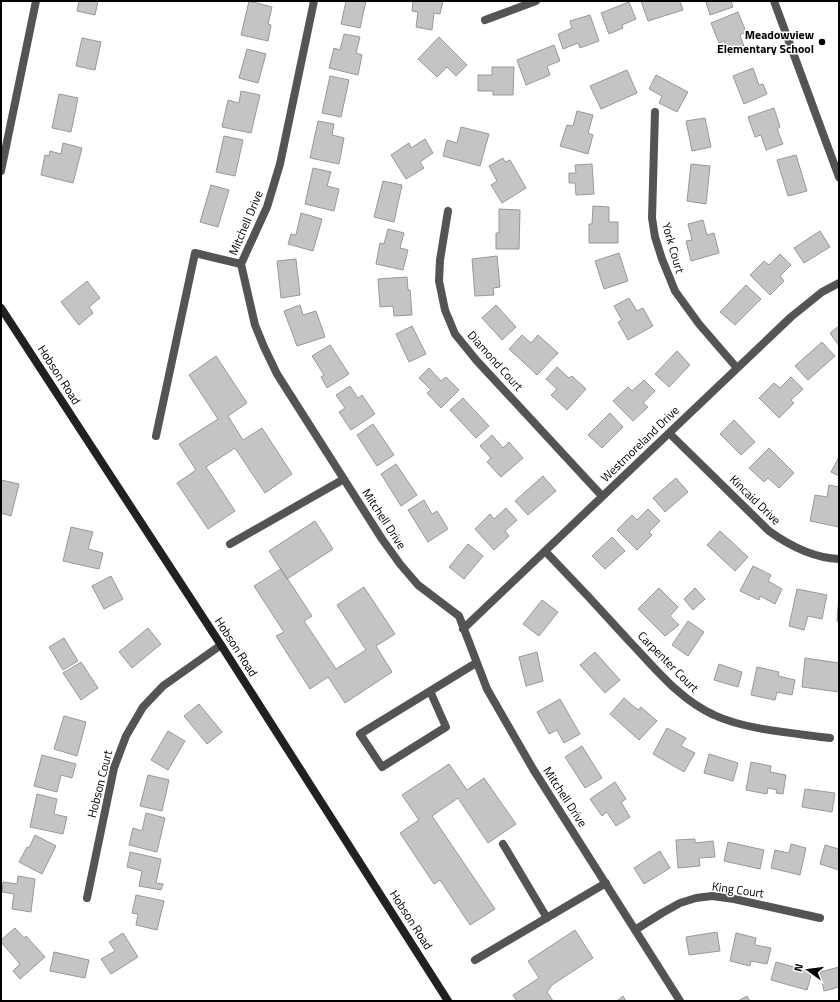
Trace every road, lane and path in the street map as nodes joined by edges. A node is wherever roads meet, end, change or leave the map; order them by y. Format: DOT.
graph roads {
  1 [pos="36,1"];
  2 [pos="314,1"];
  3 [pos="536,1"];
  4 [pos="774,1"];
  5 [pos="485,20"];
  6 [pos="655,112"];
  7 [pos="1,171"];
  8 [pos="839,177"];
  9 [pos="448,211"];
  10 [pos="241,264"];
  11 [pos="839,283"];
  12 [pos="1,308"];
  13 [pos="737,368"];
  14 [pos="669,433"];
  15 [pos="156,436"];
  16 [pos="344,479"];
  17 [pos="602,496"];
  18 [pos="230,544"];
  19 [pos="545,551"];
  20 [pos="839,559"];
  21 [pos="464,629"];
  22 [pos="221,645"];
  23 [pos="476,663"];
  24 [pos="430,691"];
  25 [pos="830,738"];
  26 [pos="503,844"];
  27 [pos="606,883"];
  28 [pos="87,898"];
  29 [pos="547,918"];
  30 [pos="820,918"];
  31 [pos="635,930"];
  32 [pos="475,960"];
  33 [pos="448,1001"];
  34 [pos="680,1001"];
  1 -- 7 [label="street"];
  2 -- 10 [label="street, Mitchell Drive"];
  3 -- 5 [label="street"];
  4 -- 8 [label="street"];
  6 -- 13 [label="street, York Court"];
  9 -- 17 [label="street, Diamond Court"];
  10 -- 15 [label="street"];
  10 -- 16 [label="street, Mitchell Drive"];
  11 -- 13 [label="street, Westmoreland Drive"];
  12 -- 22 [label="main road, Hobson Road"];
  13 -- 14 [label="street, Westmoreland Drive"];
  14 -- 17 [label="street, Westmoreland Drive"];
  14 -- 20 [label="street, Kincaid Drive"];
  16 -- 18 [label="street"];
  16 -- 21 [label="street, Mitchell Drive"];
  17 -- 19 [label="street, Westmoreland Drive"];
  19 -- 21 [label="street, Westmoreland Drive"];
  19 -- 25 [label="street, Carpenter Court"];
  21 -- 23 [label="street, Mitchell Drive"];
  22 -- 28 [label="street, Hobson Court"];
  22 -- 33 [label="main road, Hobson Road"];
  23 -- 24 [label="street"];
  23 -- 27 [label="street, Mitchell Drive"];
  24 -- 24 [label="street"];
  26 -- 29 [label="street"];
  27 -- 29 [label="street"];
  27 -- 31 [label="street, Mitchell Drive"];
  29 -- 32 [label="street"];
  30 -- 31 [label="street, King Court"];
  31 -- 34 [label="street, Mitchell Drive"];
}
